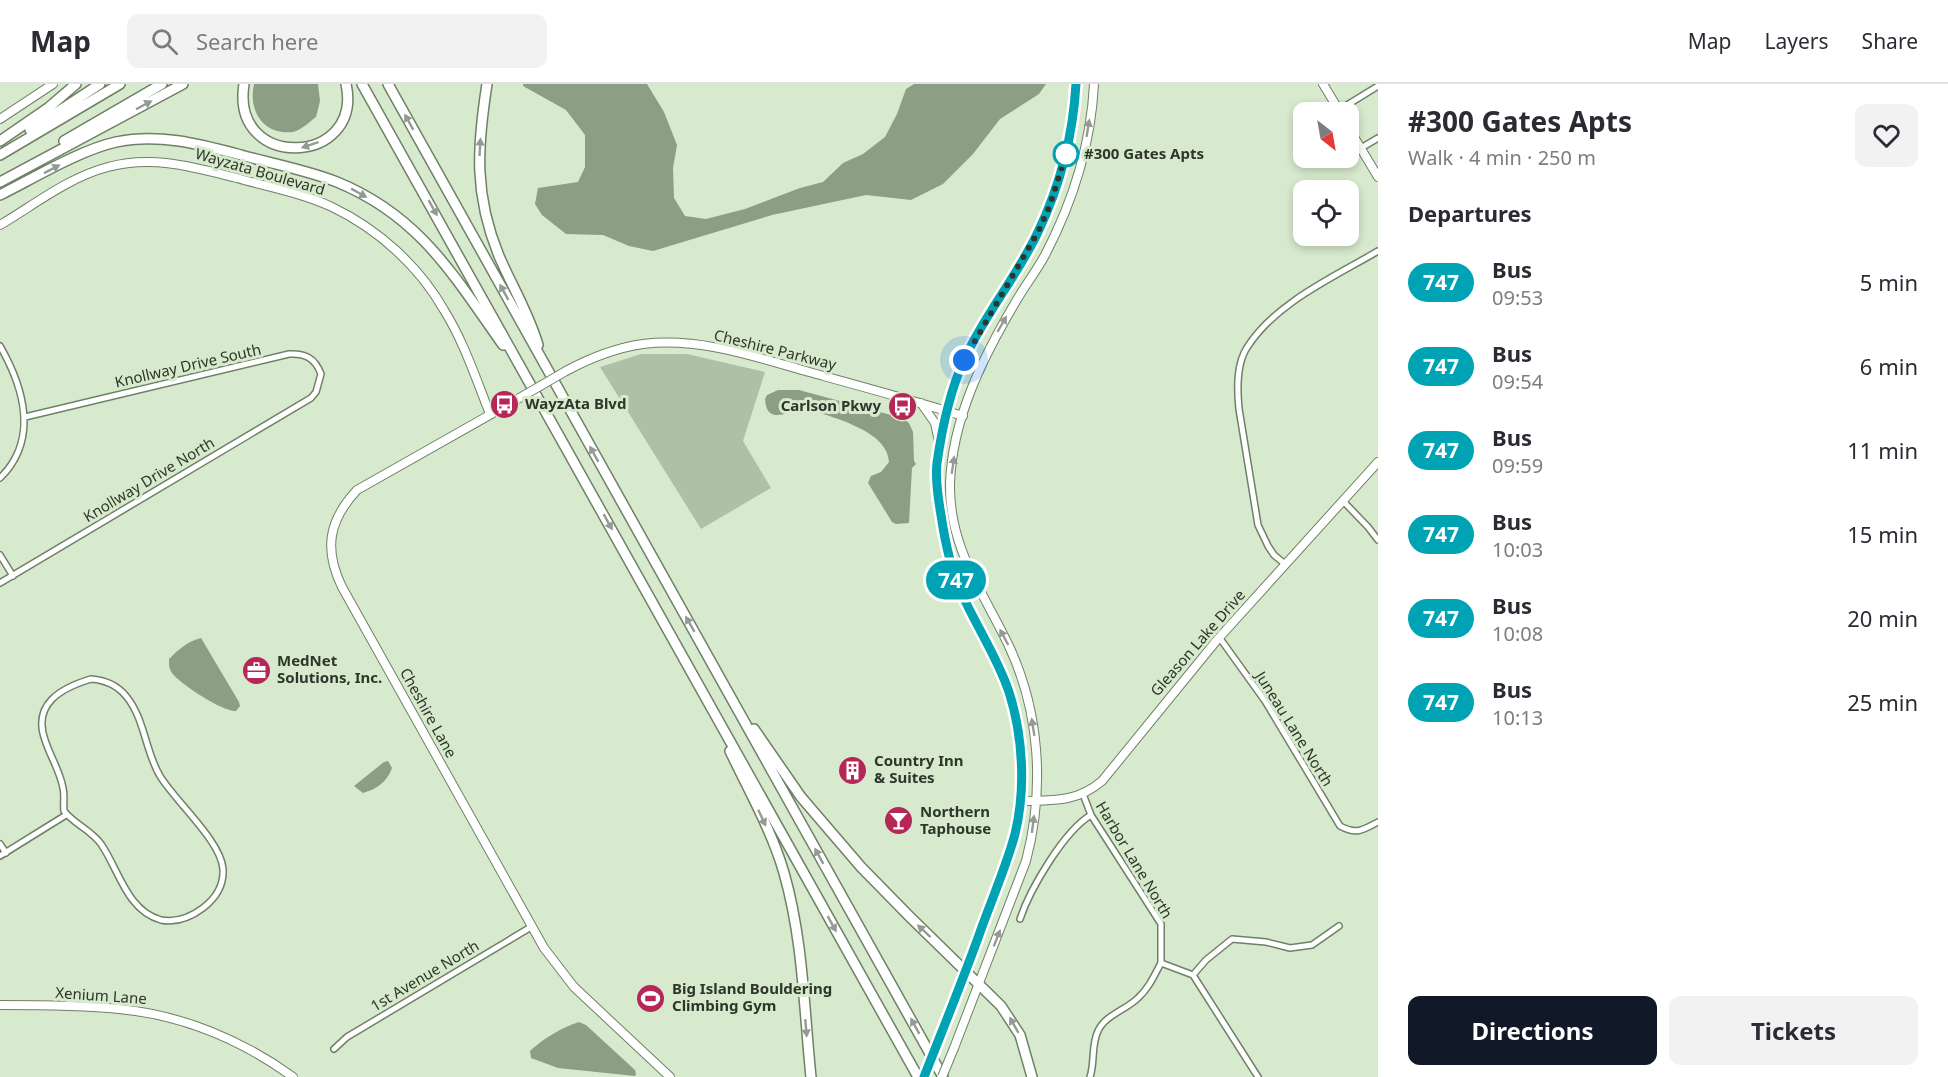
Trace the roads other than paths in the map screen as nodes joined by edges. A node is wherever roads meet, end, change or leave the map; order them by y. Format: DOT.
graph roads {
  1 [pos="53,84"];
  2 [pos="76,84"];
  3 [pos="100,84"];
  4 [pos="120,84"];
  5 [pos="162,84"];
  6 [pos="183,84"];
  7 [pos="244,84"];
  8 [pos="346,84"];
  9 [pos="363,84"];
  10 [pos="388,84"];
  11 [pos="487,84"];
  12 [pos="1076,84"];
  13 [pos="1094,84"];
  14 [pos="1323,84"];
  15 [pos="1378,86"];
  16 [pos="1334,102"];
  17 [pos="1353,102"];
  18 [pos="0,120"];
  19 [pos="1378,138"];
  20 [pos="0,141"];
  21 [pos="1360,148"];
  22 [pos="0,153"];
  23 [pos="1378,177"];
  24 [pos="0,180"];
  25 [pos="0,195"];
  26 [pos="0,225"];
  27 [pos="1378,251"];
  28 [pos="0,346"];
  29 [pos="543,361"];
  30 [pos="527,380"];
  31 [pos="311,398"];
  32 [pos="516,400"];
  33 [pos="921,403"];
  34 [pos="947,411"];
  35 [pos="490,414"];
  36 [pos="963,416"];
  37 [pos="25,417"];
  38 [pos="940,445"];
  39 [pos="1378,462"];
  40 [pos="0,478"];
  41 [pos="1343,501"];
  42 [pos="1378,540"];
  43 [pos="0,555"];
  44 [pos="1285,564"];
  45 [pos="13,576"];
  46 [pos="0,583"];
  47 [pos="1219,637"];
  48 [pos="719,675"];
  49 [pos="700,690"];
  50 [pos="1083,794"];
  51 [pos="1036,800"];
  52 [pos="1020,801"];
  53 [pos="66,815"];
  54 [pos="1091,815"];
  55 [pos="1378,822"];
  56 [pos="0,844"];
  57 [pos="6,853"];
  58 [pos="0,856"];
  59 [pos="1020,919"];
  60 [pos="1339,926"];
  61 [pos="531,927"];
  62 [pos="1161,963"];
  63 [pos="966,970"];
  64 [pos="1193,975"];
  65 [pos="980,983"];
  66 [pos="0,1005"];
  67 [pos="334,1049"];
  68 [pos="293,1077"];
  69 [pos="670,1077"];
  70 [pos="811,1077"];
  71 [pos="918,1077"];
  72 [pos="924,1077"];
  73 [pos="942,1077"];
  74 [pos="1032,1077"];
  75 [pos="1090,1077"];
  76 [pos="1258,1077"];
  1 -- 18 [label="main road"];
  2 -- 20 [label="highway"];
  3 -- 22 [label="highway"];
  4 -- 22 [label="highway"];
  5 -- 24 [label="highway"];
  24 -- 6 [label="highway, one-way"];
  8 -- 7 [label="highway, one-way"];
  9 -- 30 [label="highway, one-way"];
  29 -- 10 [label="highway, one-way"];
  29 -- 11 [label="highway, one-way"];
  12 -- 34 [label="main road"];
  36 -- 13 [label="main road, one-way"];
  14 -- 16 [label="main road"];
  15 -- 17 [label="street"];
  19 -- 21 [label="street"];
  21 -- 23 [label="main road"];
  25 -- 30 [label="highway, one-way"];
  26 -- 35 [label="main road, Wayzata Boulevard"];
  27 -- 44 [label="street"];
  28 -- 37 [label="street"];
  48 -- 29 [label="highway, one-way"];
  30 -- 49 [label="highway, one-way"];
  31 -- 37 [label="street, Knollway Drive South"];
  31 -- 45 [label="street, Knollway Drive North"];
  32 -- 33 [label="main road, Cheshire Parkway, bridge"];
  32 -- 35 [label="main road, Cheshire Lane"];
  33 -- 34 [label="main road, Cheshire Parkway"];
  33 -- 38 [label="main road"];
  34 -- 36 [label="main road, Cheshire Parkway"];
  34 -- 38 [label="main road"];
  35 -- 61 [label="main road, Cheshire Lane"];
  51 -- 36 [label="main road, one-way"];
  37 -- 40 [label="street"];
  38 -- 52 [label="main road"];
  39 -- 41 [label="main road, Gleason Lake Drive"];
  41 -- 42 [label="street"];
  41 -- 44 [label="main road, Gleason Lake Drive"];
  43 -- 45 [label="street"];
  44 -- 47 [label="main road, Gleason Lake Drive"];
  45 -- 46 [label="street, Knollway Drive North"];
  47 -- 50 [label="main road, Gleason Lake Drive"];
  47 -- 55 [label="street, Juneau Lane North"];
  63 -- 48 [label="highway, one-way"];
  73 -- 48 [label="highway, one-way"];
  49 -- 70 [label="highway, one-way"];
  49 -- 71 [label="highway, one-way"];
  50 -- 51 [label="main road, Gleason Lake Drive"];
  50 -- 54 [label="street, Harbor Lane North"];
  51 -- 52 [label="main road, Gleason Lake Drive"];
  65 -- 51 [label="main road, one-way"];
  52 -- 63 [label="main road"];
  53 -- 53 [label="street"];
  53 -- 57 [label="street"];
  54 -- 59 [label="street"];
  54 -- 62 [label="street, Harbor Lane North"];
  56 -- 57 [label="street"];
  57 -- 58 [label="street"];
  60 -- 64 [label="street"];
  61 -- 67 [label="street, 1st Avenue North"];
  61 -- 69 [label="main road, Cheshire Lane"];
  62 -- 64 [label="street"];
  62 -- 75 [label="street"];
  63 -- 65 [label="highway"];
  63 -- 72 [label="main road, bridge"];
  64 -- 76 [label="street"];
  65 -- 73 [label="main road, bridge"];
  74 -- 65 [label="highway, one-way"];
  66 -- 68 [label="main road, Xenium Lane"];
}
